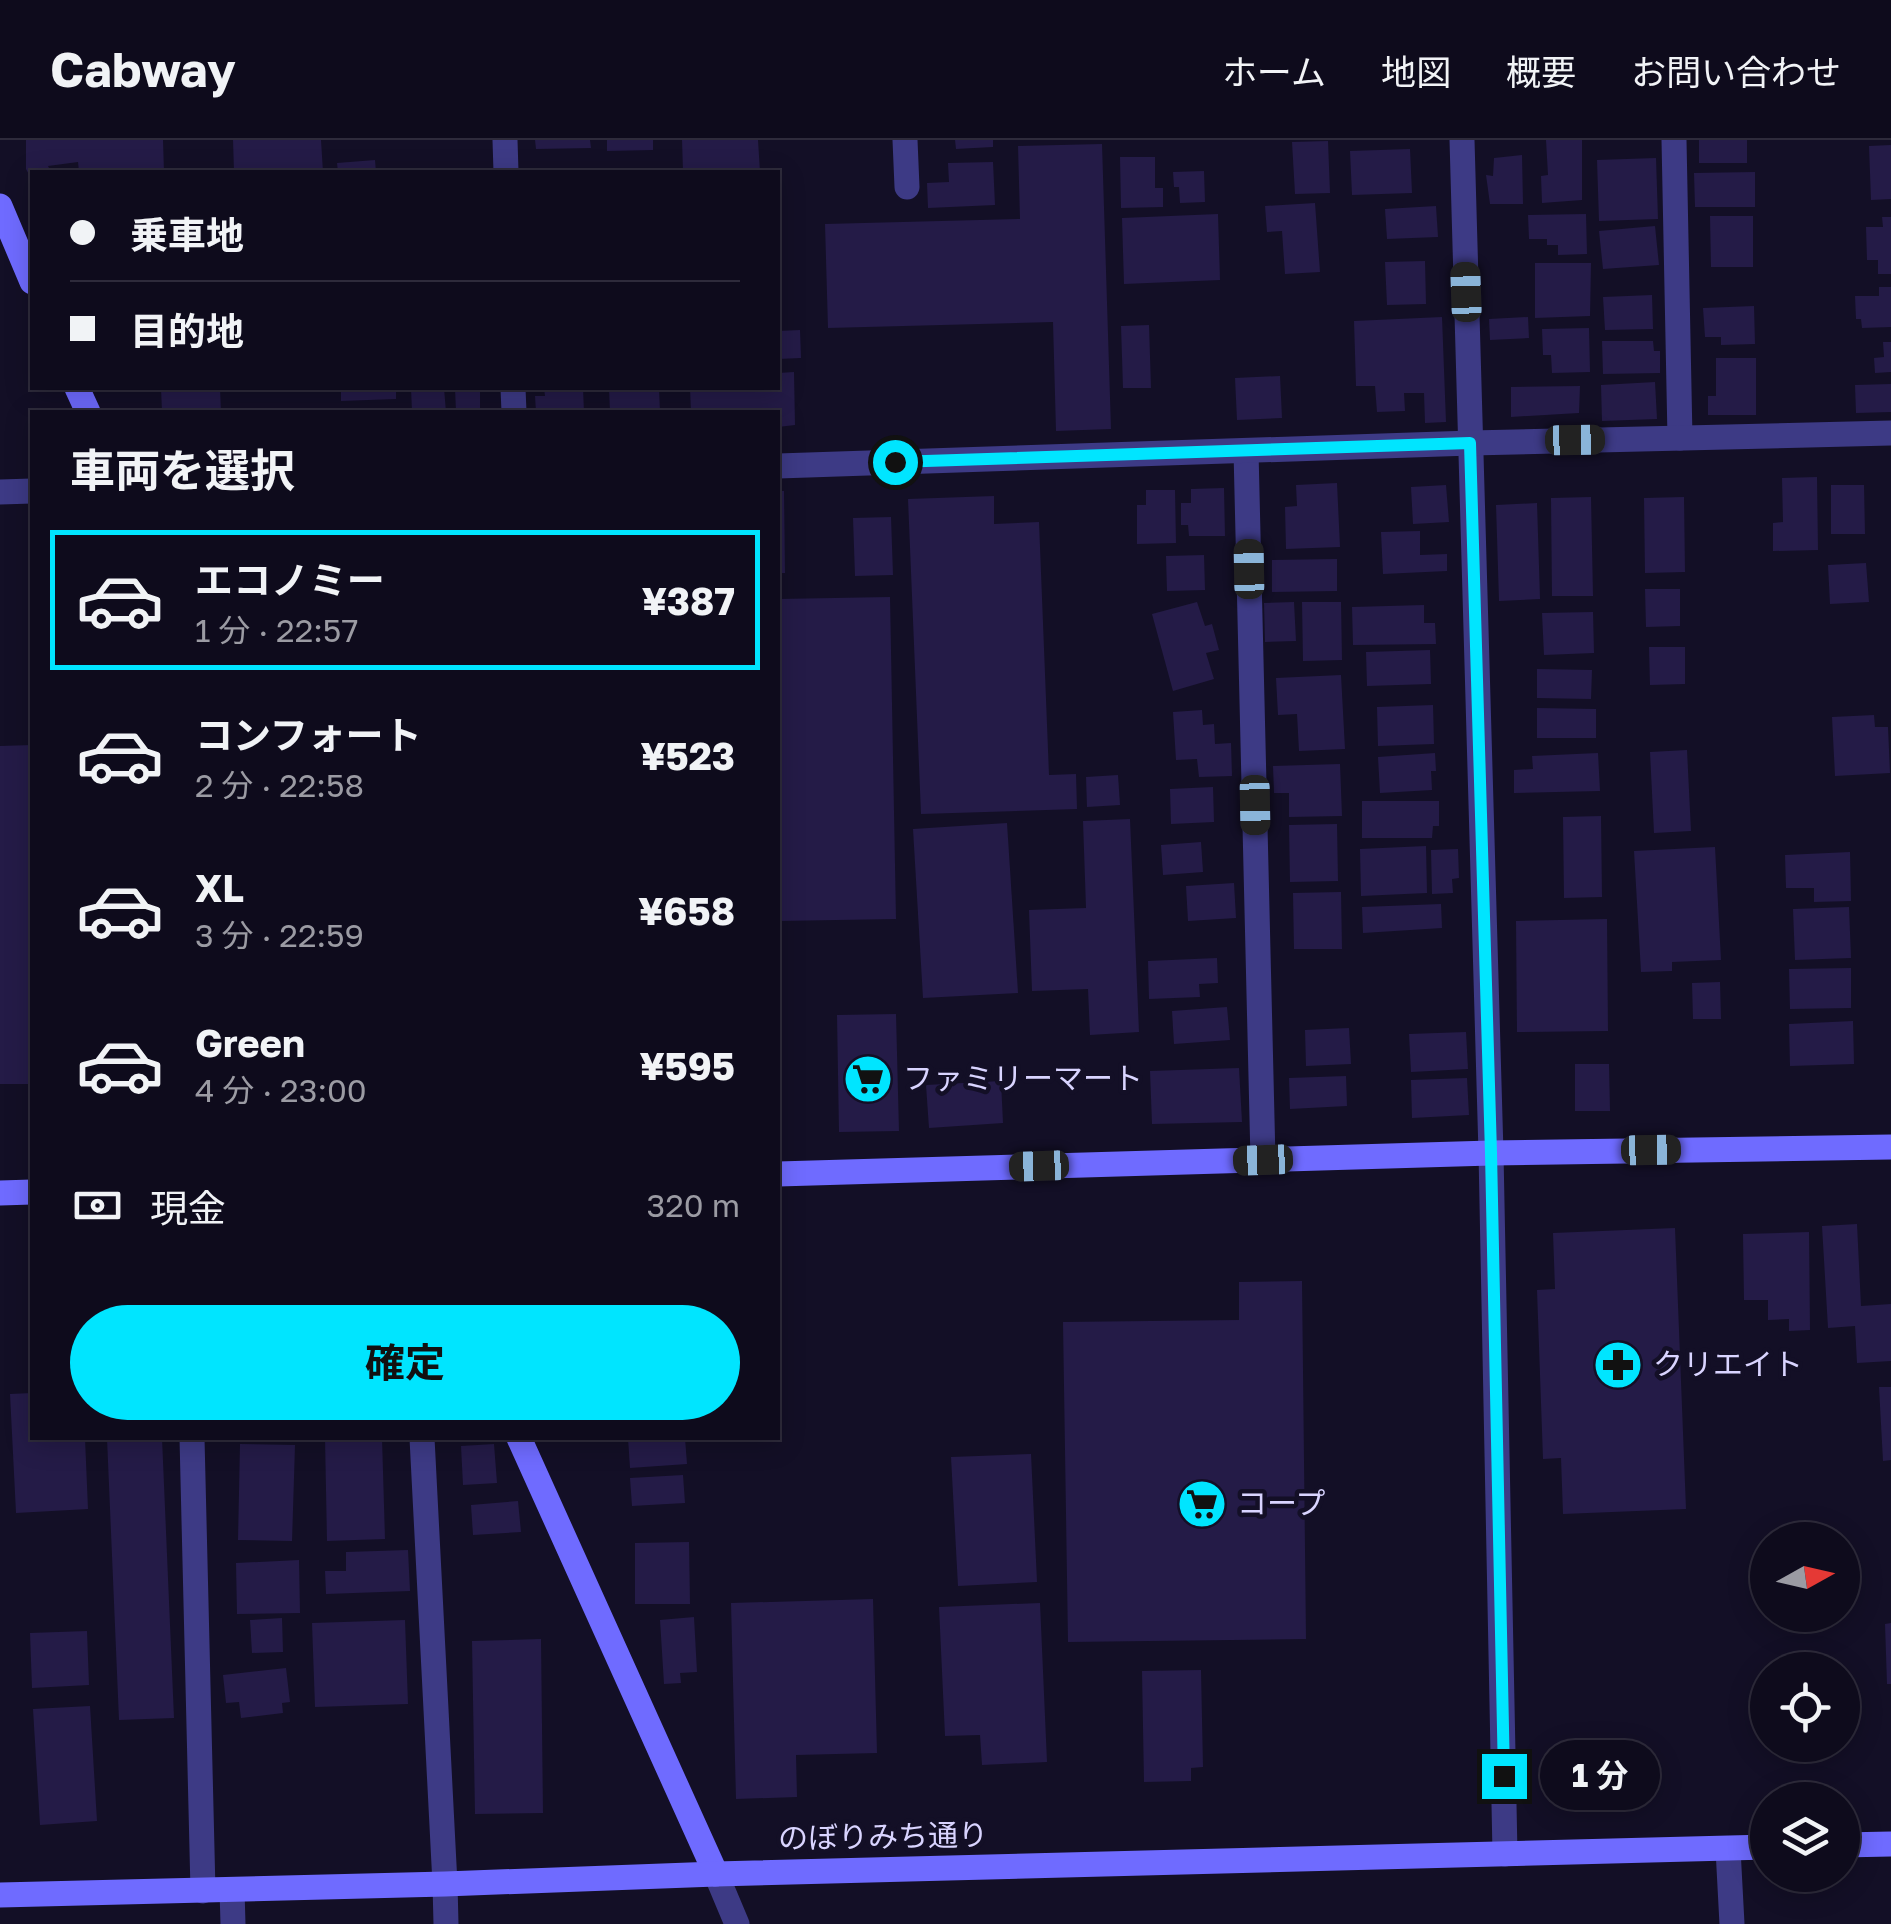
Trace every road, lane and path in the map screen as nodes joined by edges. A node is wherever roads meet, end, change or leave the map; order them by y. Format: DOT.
graph roads {
  1 [pos="505,140"];
  2 [pos="905,140"];
  3 [pos="1462,140"];
  4 [pos="1674,140"];
  5 [pos="506,170"];
  6 [pos="907,187"];
  7 [pos="0,206"];
  8 [pos="30,277"];
  9 [pos="1891,433"];
  10 [pos="1680,438"];
  11 [pos="1470,443"];
  12 [pos="1246,451"];
  13 [pos="780,466"];
  14 [pos="30,491"];
  15 [pos="0,492"];
  16 [pos="1891,1147"];
  17 [pos="1491,1153"];
  18 [pos="1263,1160"];
  19 [pos="780,1174"];
  20 [pos="30,1192"];
  21 [pos="0,1193"];
  22 [pos="192,1440"];
  23 [pos="422,1440"];
  24 [pos="520,1440"];
  25 [pos="1891,1844"];
  26 [pos="1860,1845"];
  27 [pos="1728,1848"];
  28 [pos="1750,1848"];
  29 [pos="1505,1854"];
  30 [pos="716,1874"];
  31 [pos="446,1884"];
  32 [pos="232,1890"];
  33 [pos="202,1891"];
  34 [pos="0,1896"];
  35 [pos="233,1924"];
  36 [pos="446,1924"];
  37 [pos="737,1924"];
  38 [pos="1732,1924"];
  1 -- 5 [label="street"];
  2 -- 6 [label="street"];
  3 -- 11 [label="street"];
  4 -- 10 [label="street"];
  7 -- 8 [label="street"];
  9 -- 10 [label="street"];
  10 -- 11 [label="street"];
  11 -- 12 [label="street"];
  11 -- 17 [label="street"];
  12 -- 13 [label="street"];
  12 -- 18 [label="street"];
  14 -- 15 [label="street"];
  16 -- 17 [label="street"];
  17 -- 18 [label="street"];
  17 -- 29 [label="street"];
  18 -- 19 [label="street"];
  20 -- 21 [label="street"];
  22 -- 33 [label="street"];
  23 -- 31 [label="street"];
  24 -- 30 [label="street"];
  25 -- 26 [label="street"];
  27 -- 28 [label="street, のぼりみち通り"];
  27 -- 29 [label="street, のぼりみち通り"];
  27 -- 38 [label="street"];
  29 -- 30 [label="street, のぼりみち通り"];
  30 -- 31 [label="street, のぼりみち通り"];
  30 -- 37 [label="street"];
  31 -- 32 [label="street, のぼりみち通り"];
  31 -- 36 [label="street"];
  32 -- 33 [label="street, のぼりみち通り"];
  32 -- 35 [label="street"];
  33 -- 34 [label="street, のぼりみち通り"];
}
